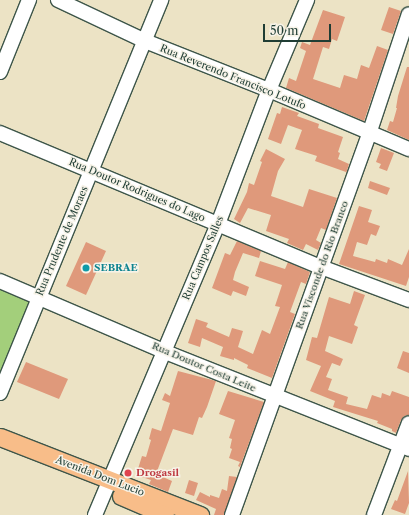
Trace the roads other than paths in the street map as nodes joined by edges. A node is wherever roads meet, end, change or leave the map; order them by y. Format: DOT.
graph roads {
  1 [pos="29,0"];
  2 [pos="58,0"];
  3 [pos="161,0"];
  4 [pos="307,0"];
  5 [pos="409,14"];
  6 [pos="145,41"];
  7 [pos="0,72"];
  8 [pos="269,90"];
  9 [pos="0,133"];
  10 [pos="369,134"];
  11 [pos="409,149"];
  12 [pos="92,172"];
  13 [pos="218,224"];
  14 [pos="321,267"];
  15 [pos="0,281"];
  16 [pos="38,296"];
  17 [pos="409,300"];
  18 [pos="164,351"];
  19 [pos="0,392"];
  20 [pos="276,397"];
  21 [pos="409,423"];
  22 [pos="0,437"];
  23 [pos="0,448"];
  24 [pos="405,448"];
  25 [pos="107,485"];
  26 [pos="95,515"];
  27 [pos="165,515"];
  28 [pos="200,515"];
  29 [pos="232,515"];
  30 [pos="374,515"];
  1 -- 7 [label="street"];
  2 -- 6 [label="street, Rua Reverendo Francisco Lotufo"];
  3 -- 6 [label="street, Rua Prudente de Moraes"];
  4 -- 8 [label="street, Rua Campos Salles"];
  5 -- 10 [label="street, Rua Visconde do Rio Branco"];
  6 -- 8 [label="street, Rua Reverendo Francisco Lotufo"];
  6 -- 12 [label="street, Rua Prudente de Moraes"];
  8 -- 10 [label="street, Rua Reverendo Francisco Lotufo"];
  8 -- 13 [label="street, Rua Campos Salles"];
  9 -- 12 [label="street, Rua Doutor Rodrigues do Lago"];
  10 -- 11 [label="street, Rua Reverendo Francisco Lotufo"];
  10 -- 14 [label="street, Rua Visconde do Rio Branco"];
  12 -- 13 [label="street, Rua Doutor Rodrigues do Lago"];
  12 -- 16 [label="street, Rua Prudente de Moraes"];
  13 -- 14 [label="street, Rua Doutor Rodrigues do Lago"];
  13 -- 18 [label="street, Rua Campos Salles"];
  14 -- 17 [label="street, Rua Doutor Rodrigues do Lago"];
  14 -- 20 [label="street, Rua Visconde do Rio Branco"];
  15 -- 16 [label="street, Rua Doutor Costa Leite"];
  16 -- 18 [label="street, Rua Doutor Costa Leite"];
  16 -- 19 [label="street, Rua Prudente de Moraes"];
  18 -- 20 [label="street, Rua Doutor Costa Leite"];
  18 -- 25 [label="street, Rua Campos Salles"];
  20 -- 24 [label="street, Rua Doutor Costa Leite"];
  20 -- 29 [label="street, Rua Visconde do Rio Branco"];
  21 -- 24 [label="street"];
  22 -- 25 [label="main road, Avenida Dom Lucio"];
  23 -- 25 [label="main road, Avenida Dom Lucio"];
  24 -- 30 [label="street"];
  25 -- 26 [label="street, Rua Campos Salles"];
  25 -- 27 [label="main road, Avenida Dom Lucio"];
  25 -- 28 [label="main road, Avenida Dom Lucio"];
}
